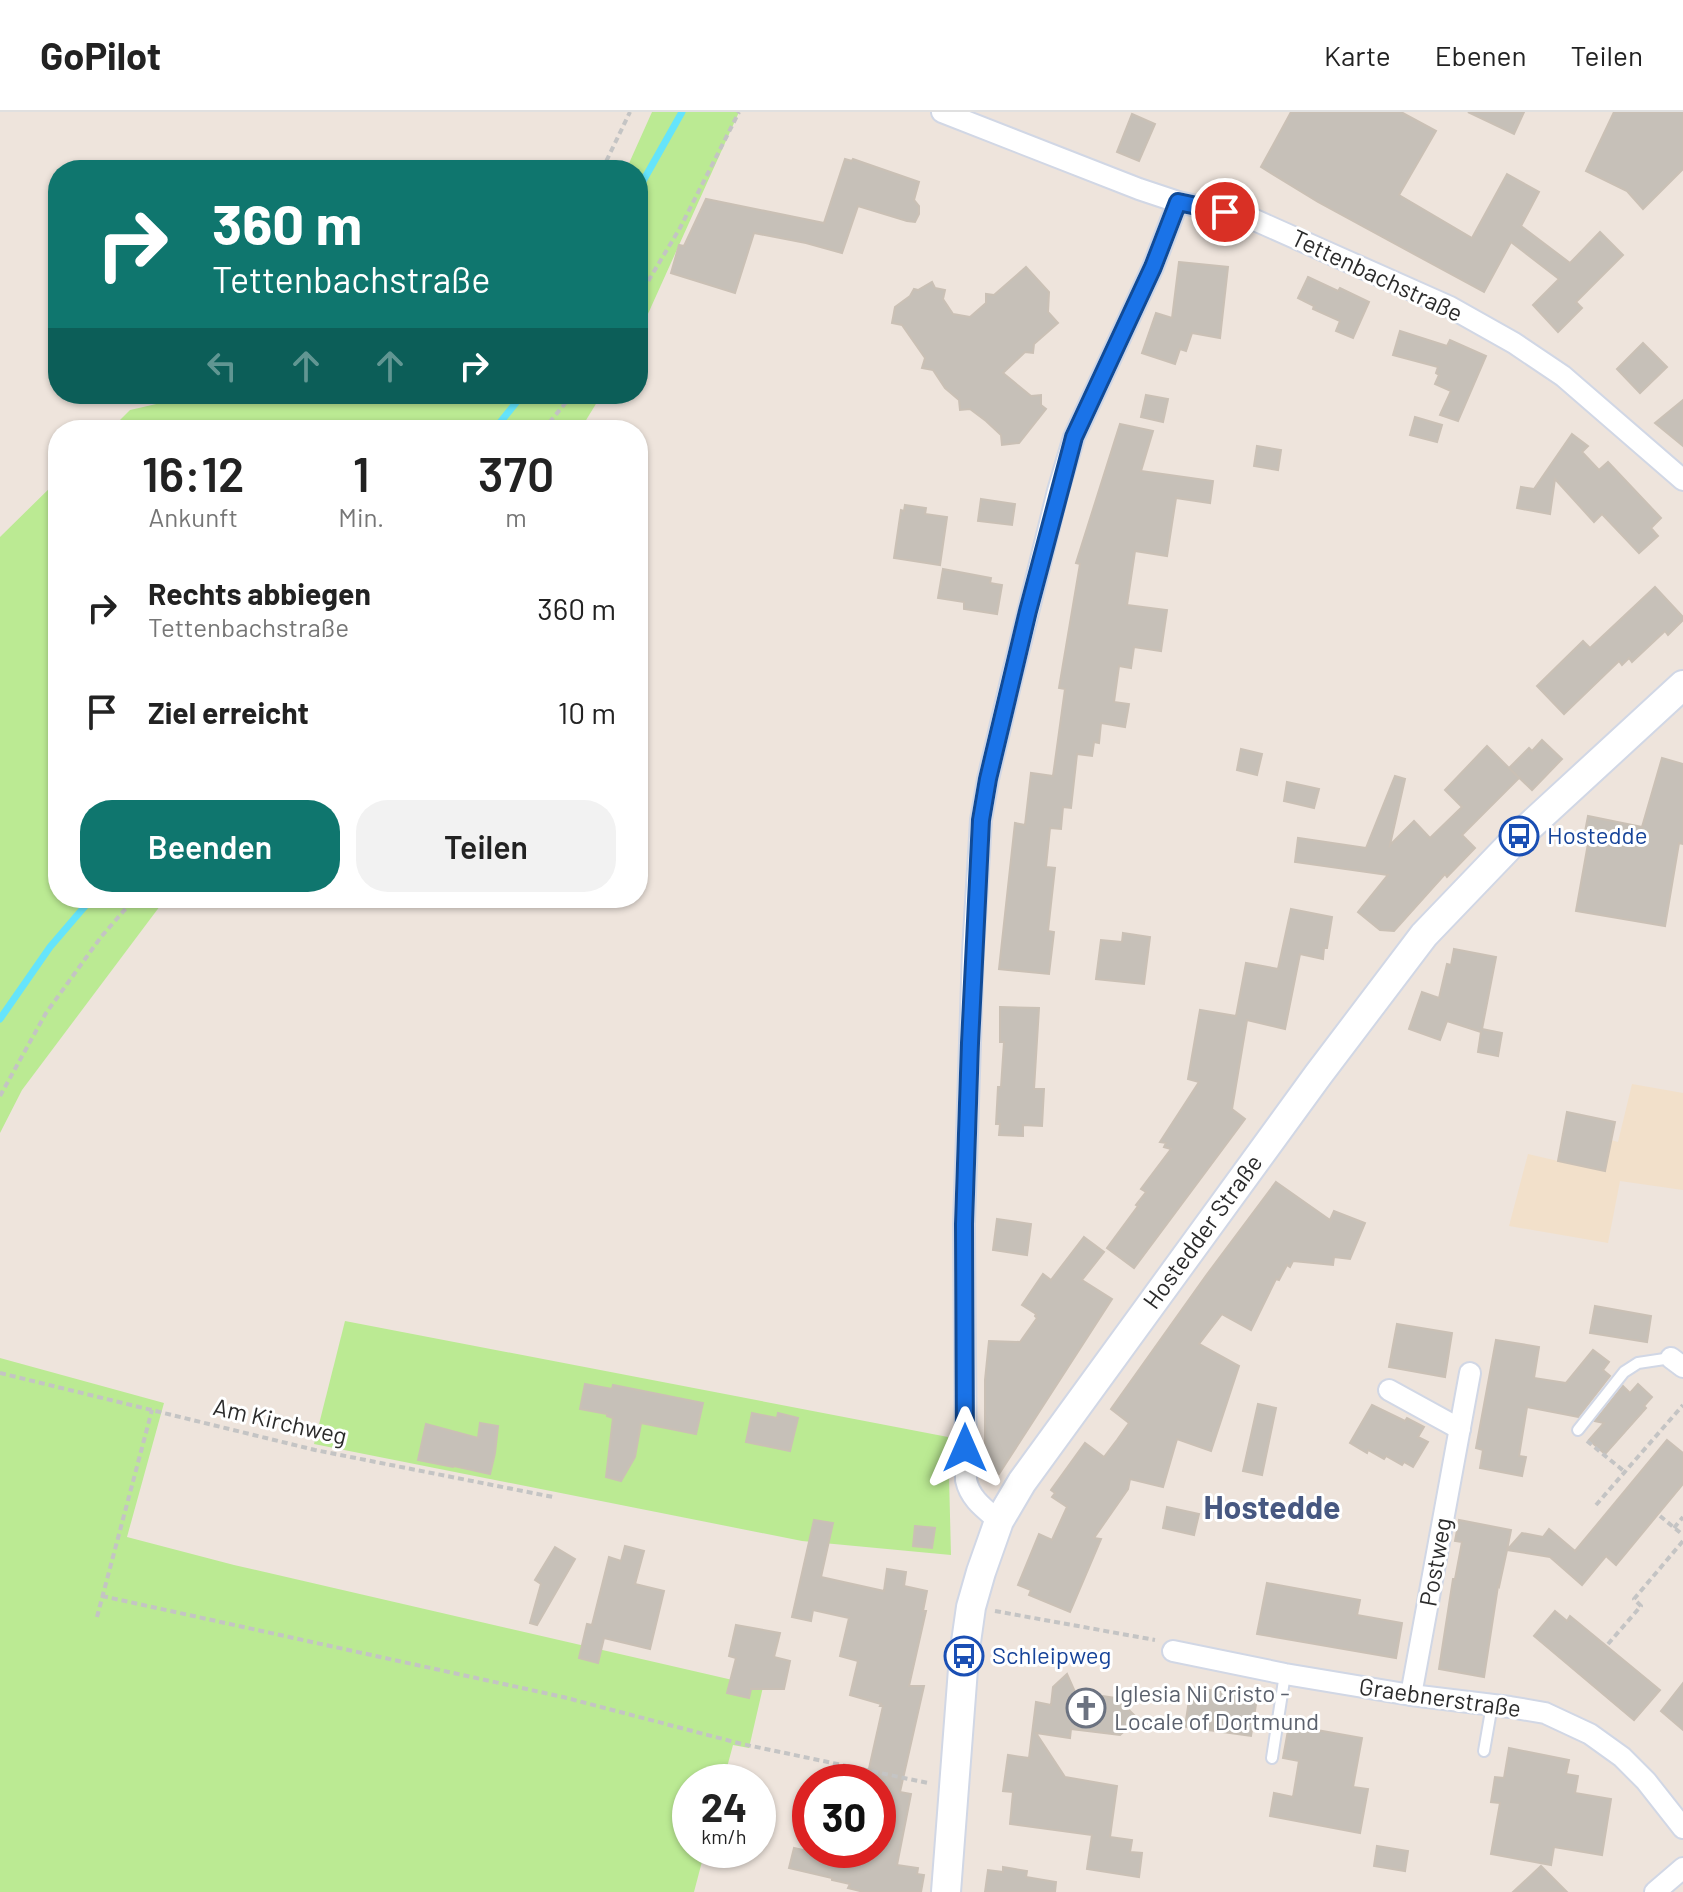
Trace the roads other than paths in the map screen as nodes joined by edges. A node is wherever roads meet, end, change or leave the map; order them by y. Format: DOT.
graph roads {
  1 [pos="942,112"];
  2 [pos="1178,202"];
  3 [pos="1683,480"];
  4 [pos="1683,685"];
  5 [pos="1677,1362"];
  6 [pos="1470,1373"];
  7 [pos="1389,1390"];
  8 [pos="1460,1429"];
  9 [pos="1578,1430"];
  10 [pos="999,1521"];
  11 [pos="1173,1651"];
  12 [pos="1285,1674"];
  13 [pos="1411,1695"];
  14 [pos="1492,1705"];
  15 [pos="1484,1751"];
  16 [pos="1272,1758"];
  17 [pos="1683,1828"];
  18 [pos="1683,1868"];
  19 [pos="946,1892"];
  20 [pos="1655,1892"];
  1 -- 2 [label="street, Tettenbachstraße"];
  2 -- 3 [label="street, Tettenbachstraße"];
  2 -- 10 [label="street"];
  4 -- 10 [label="main road, Hostedder Straße"];
  5 -- 9 [label="lane"];
  6 -- 8 [label="street, Postweg"];
  7 -- 8 [label="street"];
  8 -- 13 [label="street, Postweg"];
  10 -- 19 [label="main road, Hostedder Straße"];
  11 -- 12 [label="street, Graebnerstraße"];
  12 -- 13 [label="street, Graebnerstraße"];
  12 -- 16 [label="lane"];
  13 -- 14 [label="street, Graebnerstraße"];
  14 -- 15 [label="lane"];
  14 -- 17 [label="street, Graebnerstraße"];
  18 -- 20 [label="street"];
}
